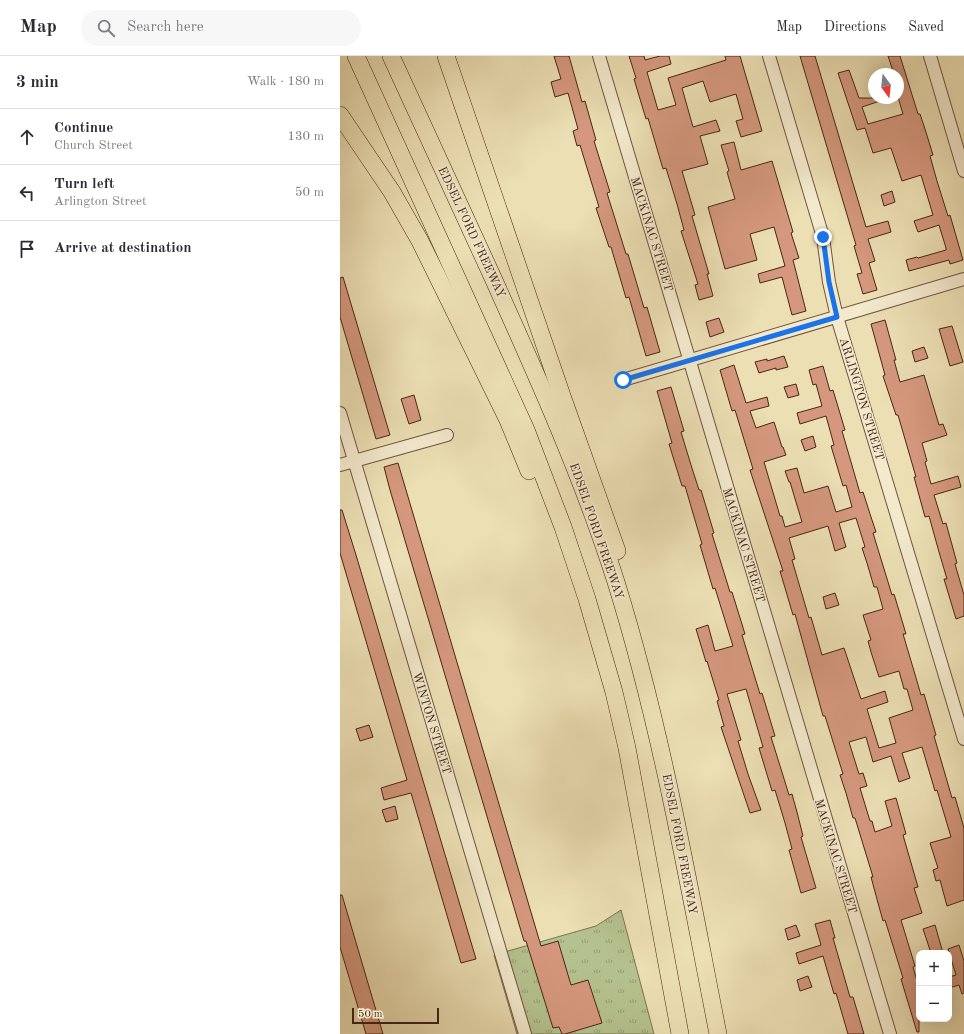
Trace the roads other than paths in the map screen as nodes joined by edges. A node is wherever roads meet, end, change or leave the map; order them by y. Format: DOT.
graph roads {
  1 [pos="356,56"];
  2 [pos="391,56"];
  3 [pos="446,56"];
  4 [pos="599,56"];
  5 [pos="770,56"];
  6 [pos="930,56"];
  7 [pos="340,115"];
  8 [pos="964,171"];
  9 [pos="964,280"];
  10 [pos="837,317"];
  11 [pos="689,361"];
  12 [pos="623,380"];
  13 [pos="340,413"];
  14 [pos="447,435"];
  15 [pos="354,460"];
  16 [pos="340,465"];
  17 [pos="587,599"];
  18 [pos="645,686"];
  19 [pos="964,739"];
  20 [pos="525,1034"];
  21 [pos="680,1034"];
  22 [pos="718,1034"];
  23 [pos="890,1034"];
  1 -- 17 [label="highway"];
  2 -- 18 [label="highway, EDSEL FORD FREEWAY"];
  3 -- 18 [label="highway"];
  4 -- 11 [label="street, MACKINAC STREET"];
  5 -- 10 [label="street, ARLINGTON STREET"];
  6 -- 8 [label="street"];
  7 -- 17 [label="highway"];
  9 -- 10 [label="street"];
  10 -- 11 [label="street"];
  10 -- 19 [label="street, ARLINGTON STREET"];
  11 -- 12 [label="street"];
  11 -- 23 [label="street, MACKINAC STREET"];
  13 -- 15 [label="street, WINTON STREET"];
  14 -- 15 [label="street"];
  15 -- 16 [label="street"];
  15 -- 20 [label="street, WINTON STREET"];
  17 -- 21 [label="highway"];
  18 -- 22 [label="highway, EDSEL FORD FREEWAY"];
}
